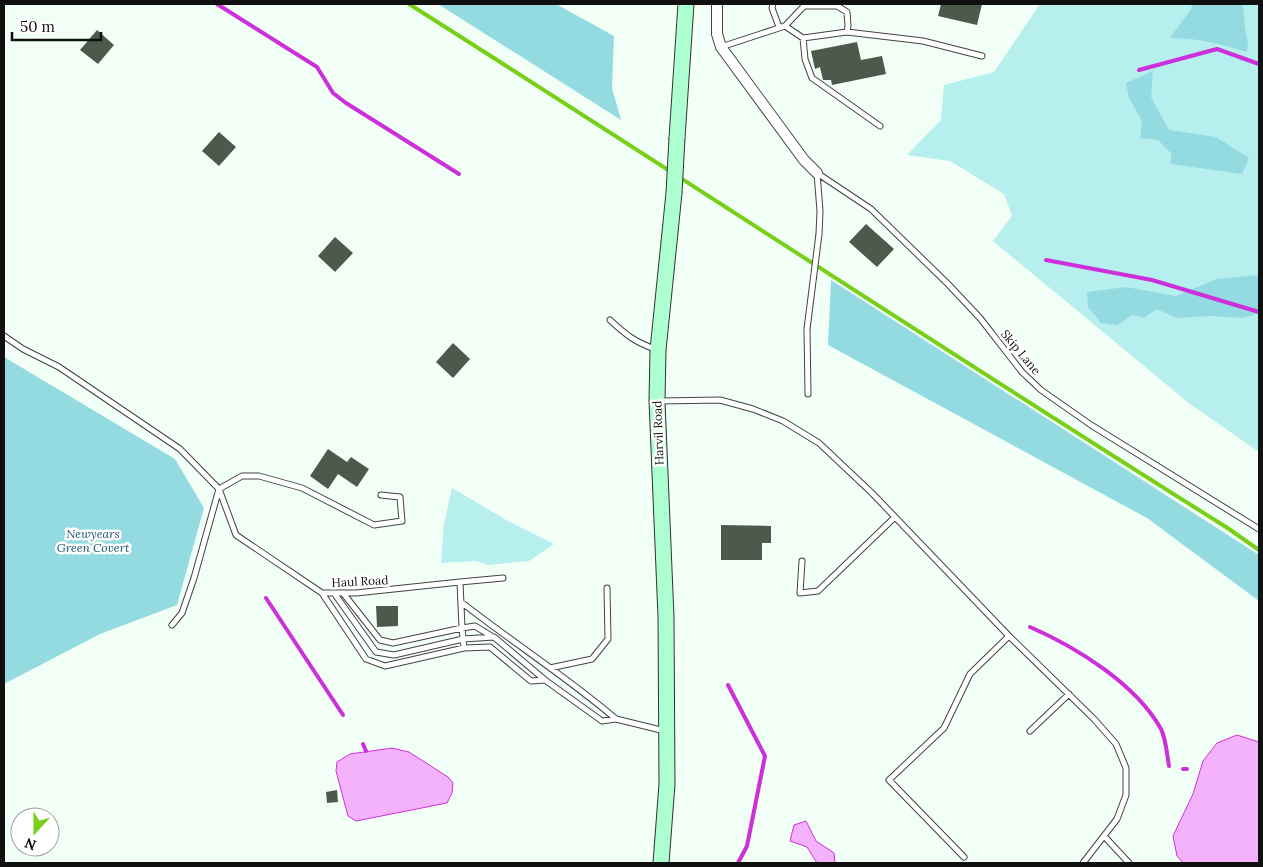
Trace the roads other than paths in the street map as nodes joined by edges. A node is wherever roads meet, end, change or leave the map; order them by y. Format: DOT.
graph roads {
  1 [pos="686,4"];
  2 [pos="717,4"];
  3 [pos="773,4"];
  4 [pos="782,27"];
  5 [pos="847,32"];
  6 [pos="803,38"];
  7 [pos="721,47"];
  8 [pos="982,56"];
  9 [pos="880,126"];
  10 [pos="816,173"];
  11 [pos="610,320"];
  12 [pos="4,336"];
  13 [pos="658,350"];
  14 [pos="808,394"];
  15 [pos="657,401"];
  16 [pos="219,490"];
  17 [pos="381,496"];
  18 [pos="894,518"];
  19 [pos="1259,528"];
  20 [pos="802,561"];
  21 [pos="503,578"];
  22 [pos="460,582"];
  23 [pos="607,588"];
  24 [pos="322,593"];
  25 [pos="334,593"];
  26 [pos="343,593"];
  27 [pos="461,602"];
  28 [pos="172,625"];
  29 [pos="462,628"];
  30 [pos="1009,636"];
  31 [pos="494,637"];
  32 [pos="463,639"];
  33 [pos="464,648"];
  34 [pos="550,668"];
  35 [pos="545,680"];
  36 [pos="1069,694"];
  37 [pos="616,719"];
  38 [pos="667,732"];
  39 [pos="1030,732"];
  40 [pos="1104,836"];
  41 [pos="964,857"];
  42 [pos="661,863"];
  43 [pos="1083,863"];
  44 [pos="1129,863"];
  1 -- 13 [label="street, Harvil Road, bridge"];
  2 -- 7 [label="street"];
  3 -- 4 [label="lane"];
  4 -- 5 [label="lane"];
  4 -- 6 [label="lane"];
  4 -- 7 [label="lane"];
  5 -- 6 [label="lane"];
  5 -- 8 [label="lane"];
  6 -- 9 [label="lane"];
  7 -- 10 [label="street"];
  10 -- 14 [label="lane, bridge"];
  10 -- 19 [label="lane, Skip Lane"];
  11 -- 13 [label="lane"];
  12 -- 16 [label="lane, Haul Road"];
  13 -- 15 [label="street, Harvil Road"];
  15 -- 18 [label="lane"];
  15 -- 38 [label="street, Harvil Road"];
  16 -- 17 [label="lane"];
  16 -- 24 [label="lane, Haul Road"];
  16 -- 28 [label="lane"];
  18 -- 20 [label="lane"];
  18 -- 30 [label="lane"];
  21 -- 22 [label="lane, Haul Road"];
  22 -- 26 [label="lane, Haul Road"];
  22 -- 27 [label="lane"];
  23 -- 34 [label="lane"];
  24 -- 25 [label="lane, Haul Road"];
  24 -- 33 [label="lane"];
  25 -- 26 [label="lane, Haul Road"];
  25 -- 32 [label="lane"];
  26 -- 29 [label="lane"];
  27 -- 29 [label="lane"];
  27 -- 34 [label="lane"];
  29 -- 31 [label="lane"];
  29 -- 32 [label="lane"];
  30 -- 36 [label="lane"];
  30 -- 41 [label="lane"];
  31 -- 32 [label="lane"];
  31 -- 35 [label="lane"];
  32 -- 33 [label="lane"];
  33 -- 35 [label="lane"];
  34 -- 37 [label="lane"];
  35 -- 37 [label="lane"];
  36 -- 39 [label="lane"];
  36 -- 40 [label="lane"];
  37 -- 38 [label="lane"];
  38 -- 42 [label="street, Harvil Road"];
  40 -- 43 [label="lane"];
  40 -- 44 [label="lane"];
}
